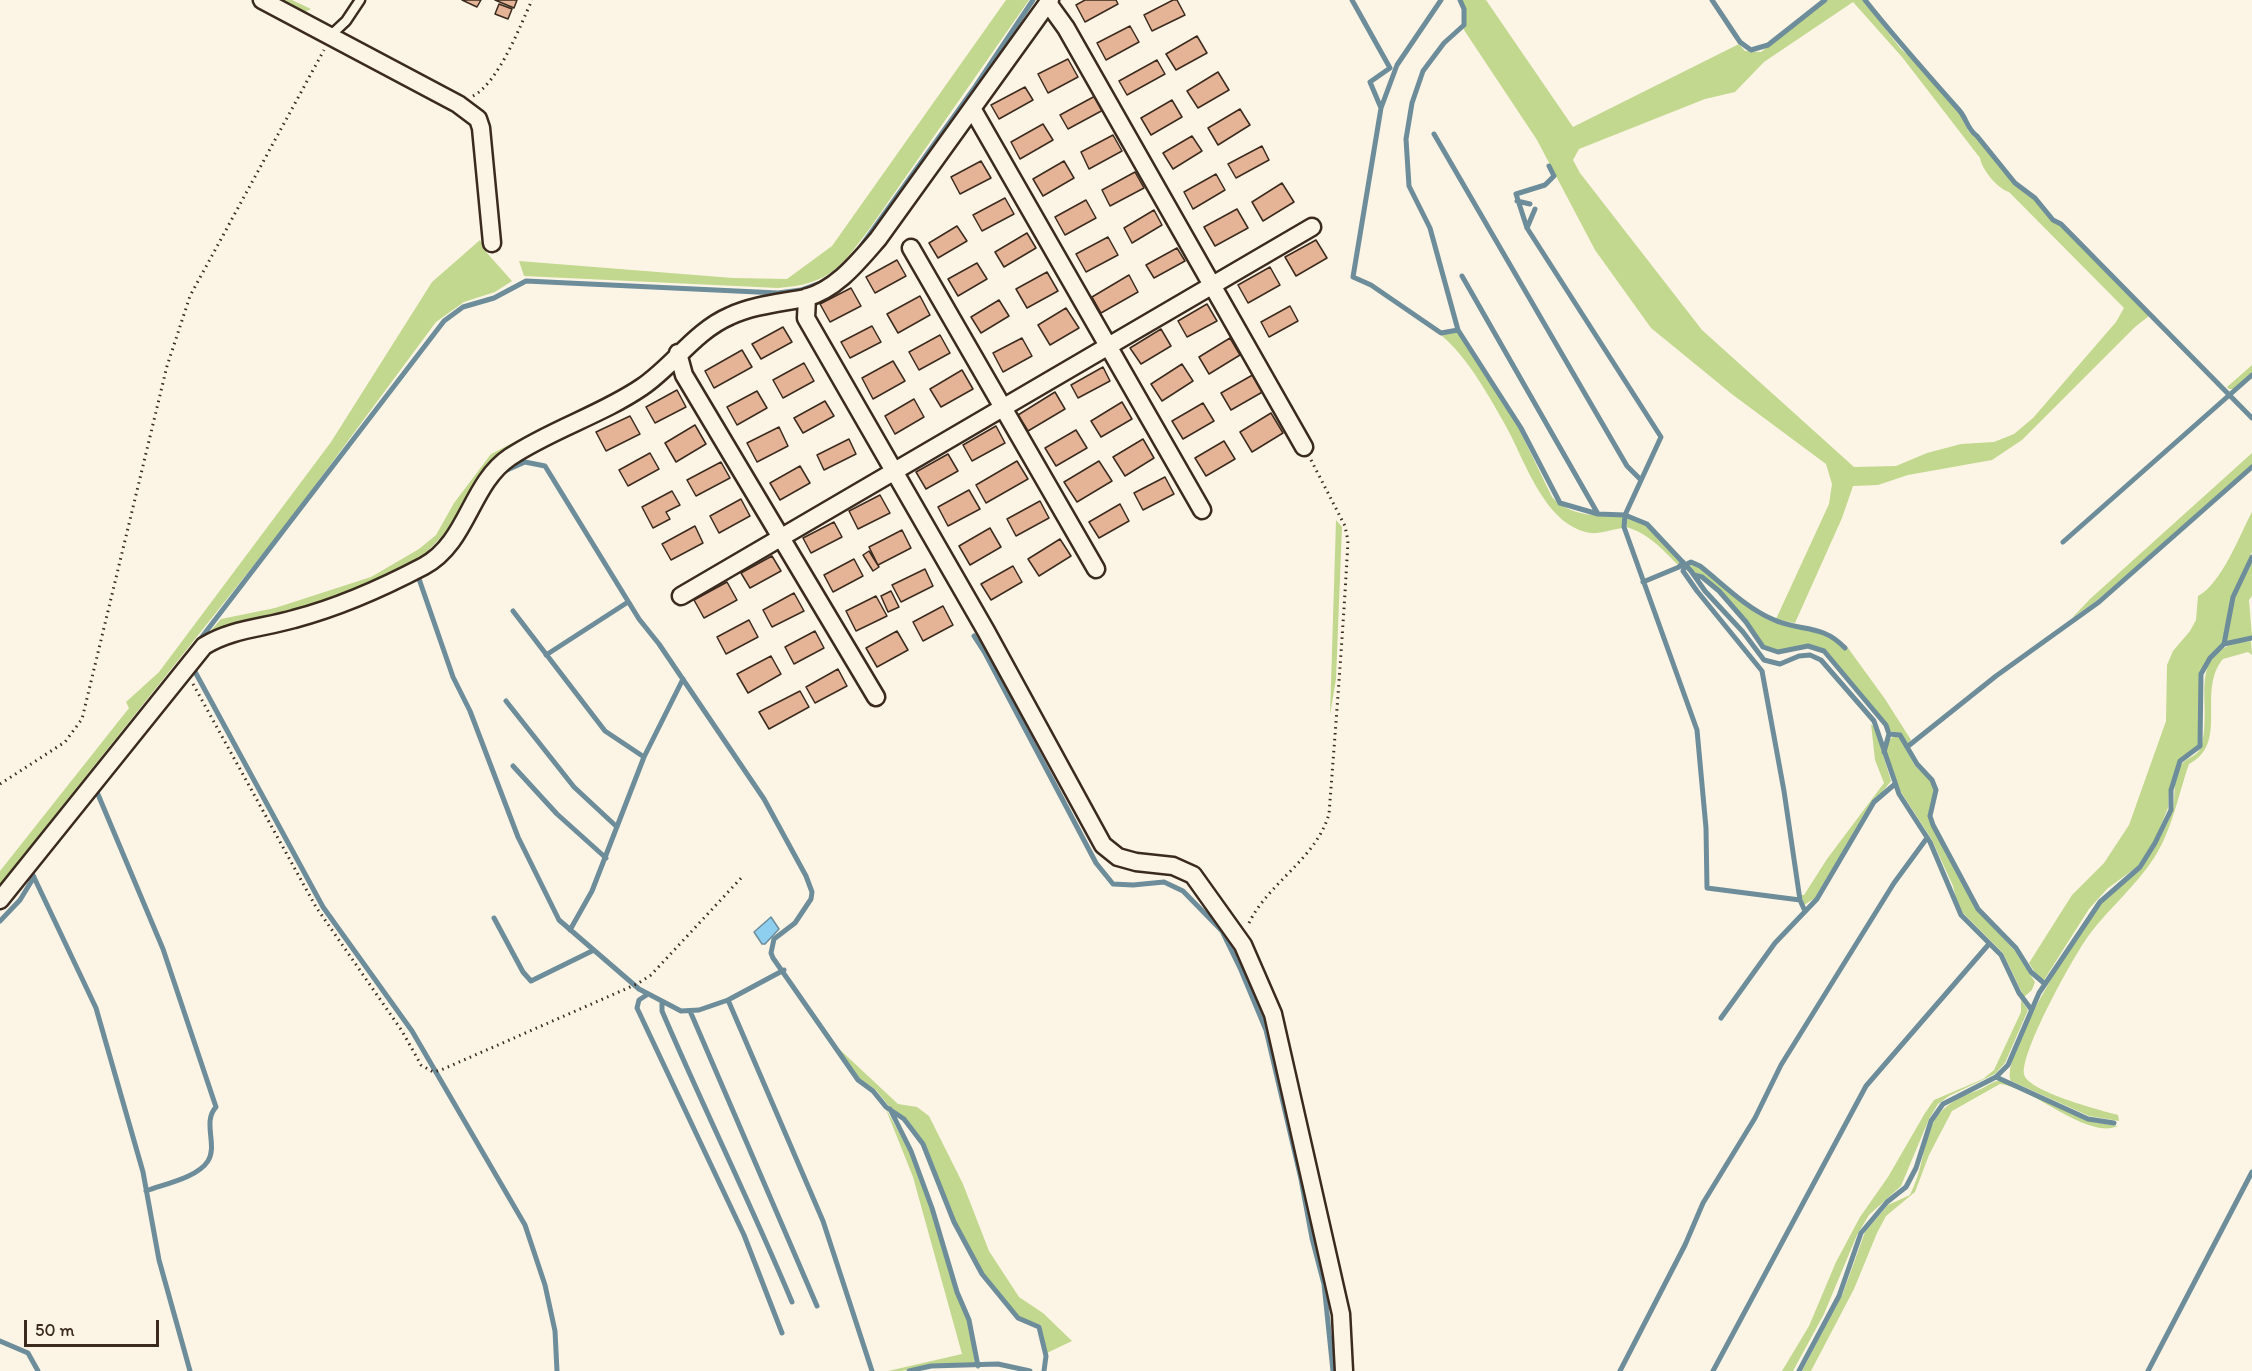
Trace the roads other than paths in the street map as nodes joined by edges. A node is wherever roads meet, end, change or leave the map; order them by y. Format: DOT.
graph roads {
  1 [pos="262,0"];
  2 [pos="360,0"];
  3 [pos="1049,2"];
  4 [pos="332,35"];
  5 [pos="973,110"];
  6 [pos="1312,227"];
  7 [pos="492,243"];
  8 [pos="911,248"];
  9 [pos="1214,285"];
  10 [pos="807,297"];
  11 [pos="1109,346"];
  12 [pos="678,353"];
  13 [pos="1003,408"];
  14 [pos="1304,447"];
  15 [pos="895,471"];
  16 [pos="1202,510"];
  17 [pos="781,538"];
  18 [pos="1096,569"];
  19 [pos="681,596"];
  20 [pos="876,697"];
  21 [pos="0,900"];
  22 [pos="1344,1371"];
  1 -- 4 [label="street"];
  2 -- 4 [label="lane"];
  3 -- 5 [label="street"];
  3 -- 9 [label="street"];
  4 -- 7 [label="street"];
  5 -- 10 [label="street"];
  5 -- 11 [label="street"];
  6 -- 9 [label="street"];
  8 -- 13 [label="street"];
  9 -- 11 [label="street"];
  9 -- 14 [label="street"];
  10 -- 12 [label="street"];
  10 -- 15 [label="street"];
  11 -- 13 [label="street"];
  11 -- 16 [label="street"];
  12 -- 17 [label="street"];
  12 -- 21 [label="street"];
  13 -- 15 [label="street"];
  13 -- 18 [label="street"];
  15 -- 17 [label="street"];
  15 -- 22 [label="street"];
  17 -- 19 [label="street"];
  17 -- 20 [label="street"];
}
